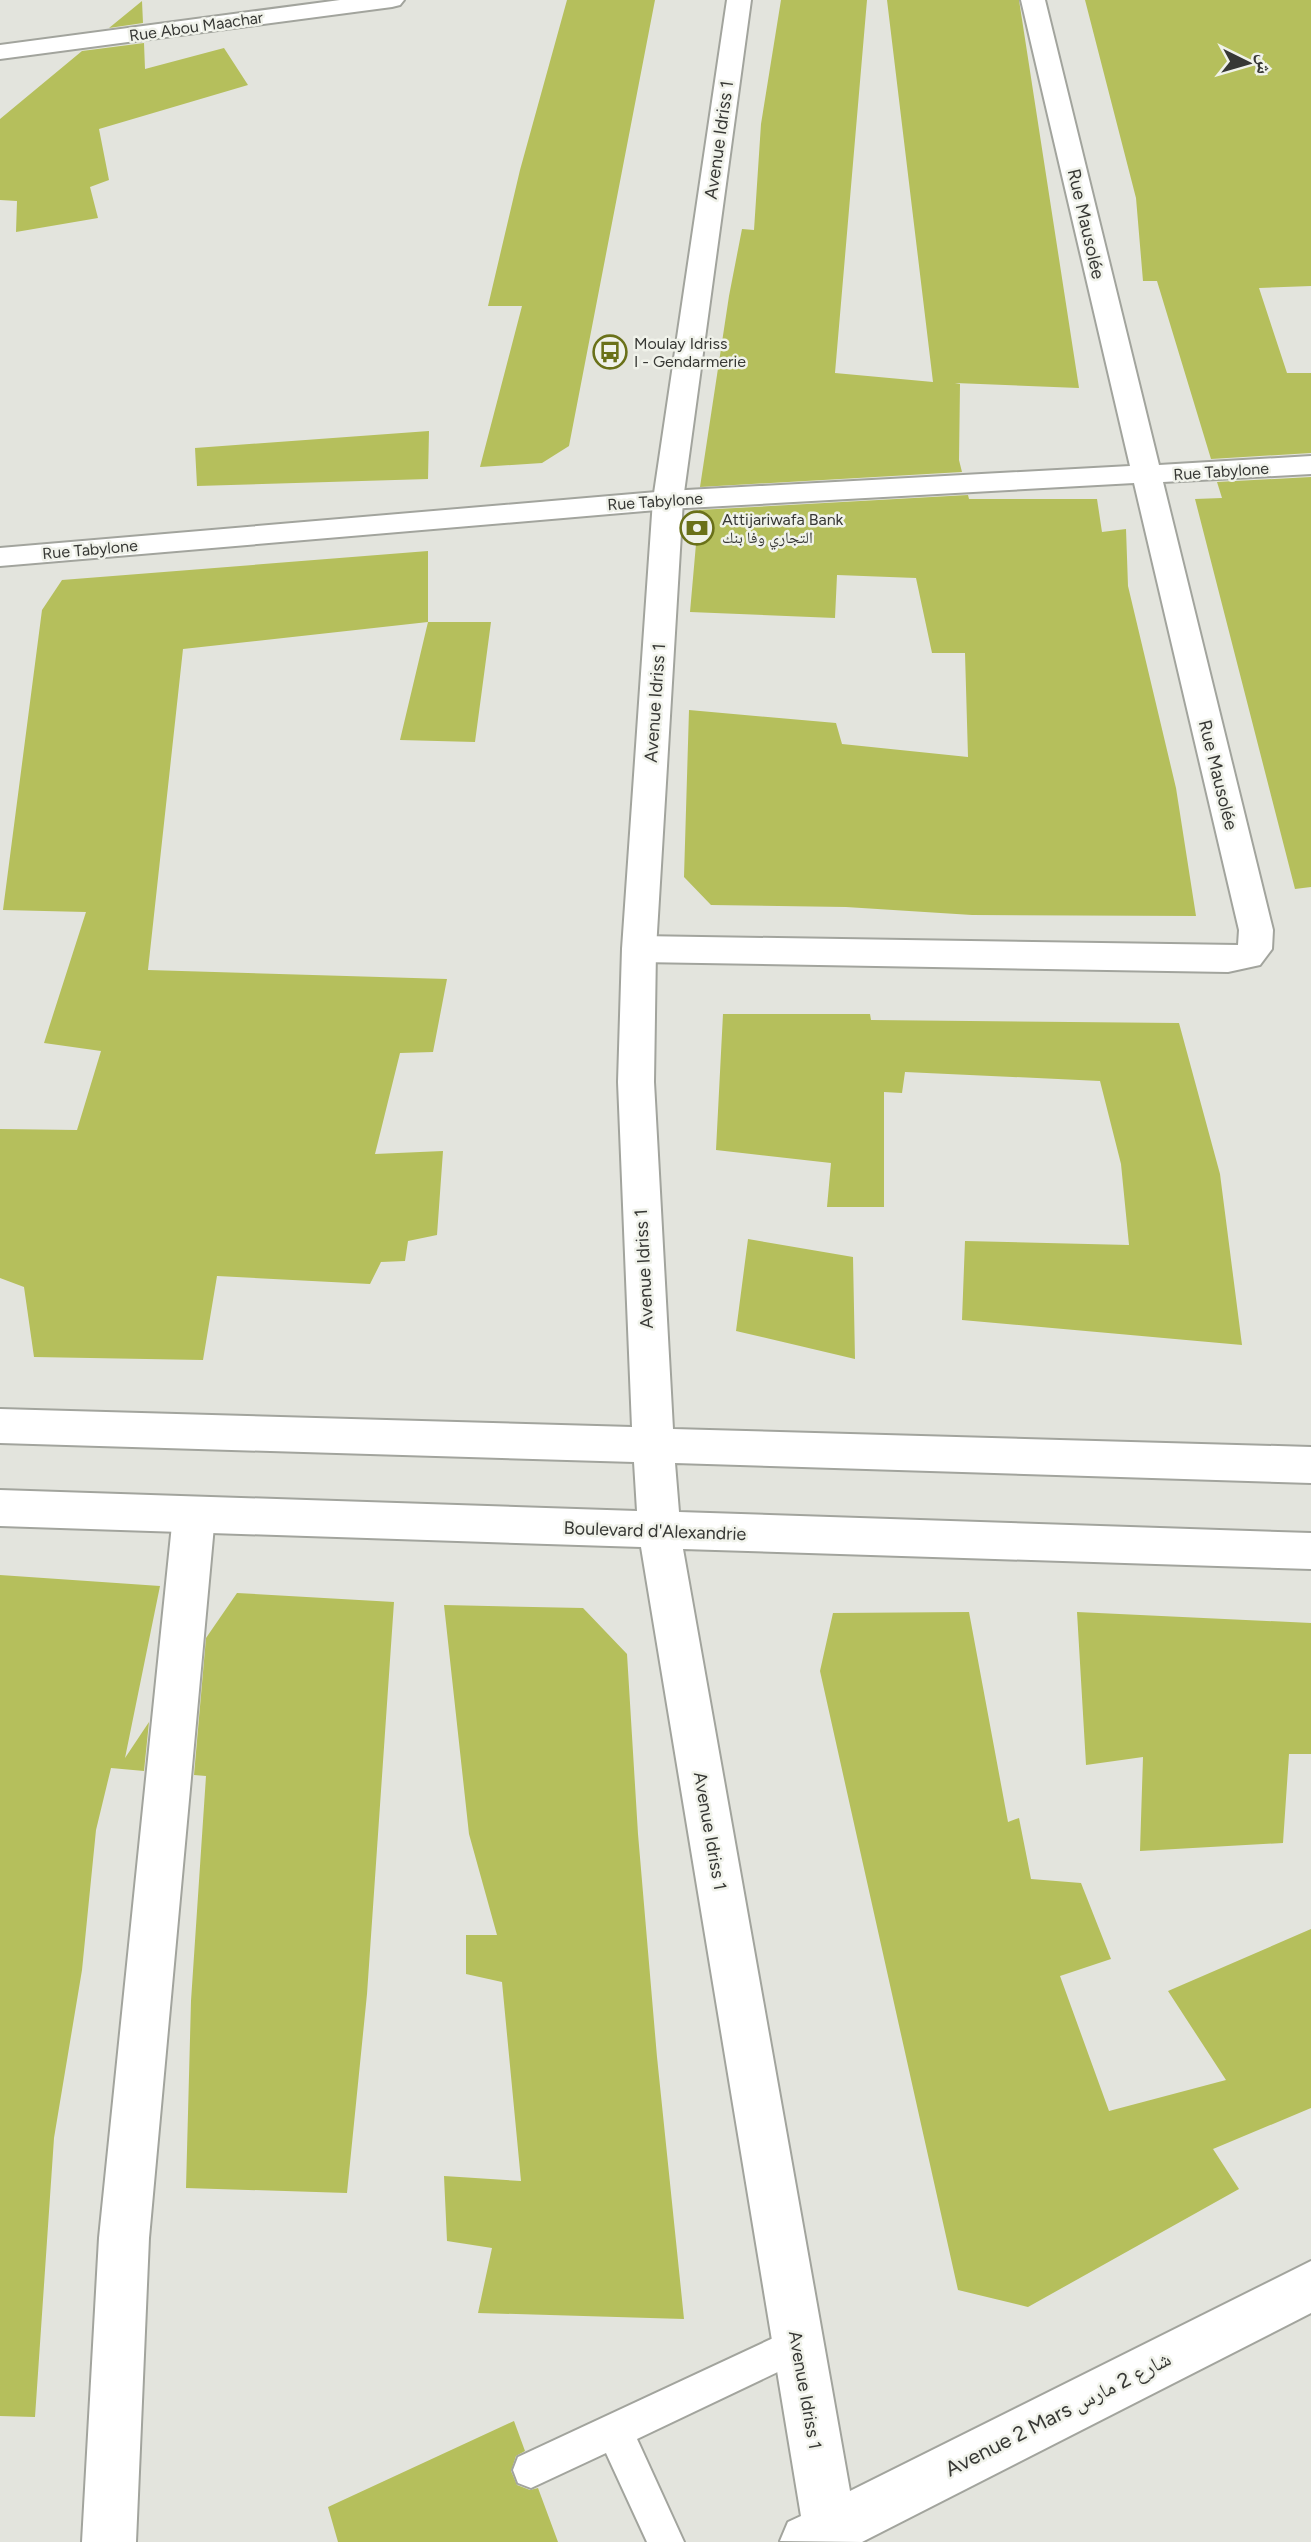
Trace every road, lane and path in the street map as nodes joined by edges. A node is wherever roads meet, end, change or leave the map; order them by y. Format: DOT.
graph roads {
  1 [pos="392,0"];
  2 [pos="739,0"];
  3 [pos="1033,0"];
  4 [pos="359,2"];
  5 [pos="0,52"];
  6 [pos="1311,466"];
  7 [pos="1146,476"];
  8 [pos="668,499"];
  9 [pos="0,556"];
  10 [pos="639,949"];
  11 [pos="0,1426"];
  12 [pos="654,1446"];
  13 [pos="1311,1465"];
  14 [pos="0,1508"];
  15 [pos="194,1515"];
  16 [pos="659,1531"];
  17 [pos="1311,1551"];
  18 [pos="1311,2286"];
  19 [pos="797,2345"];
  20 [pos="615,2432"];
  21 [pos="531,2470"];
  22 [pos="822,2538"];
  23 [pos="109,2542"];
  24 [pos="666,2542"];
  1 -- 4 [label="street, Rue Abou Maachar"];
  2 -- 8 [label="street, Avenue Idriss 1"];
  3 -- 7 [label="street, Rue Mausolée"];
  4 -- 5 [label="street, Rue Abou Maachar"];
  6 -- 7 [label="street, Rue Tabylone"];
  7 -- 8 [label="street, Rue Tabylone"];
  7 -- 10 [label="street, Rue Mausolée"];
  8 -- 9 [label="street, Rue Tabylone"];
  8 -- 10 [label="street, Avenue Idriss 1"];
  10 -- 12 [label="street, Avenue Idriss 1"];
  11 -- 12 [label="street"];
  12 -- 13 [label="street"];
  12 -- 16 [label="street, Avenue Idriss 1"];
  14 -- 15 [label="street, Boulevard d'Alexandrie"];
  15 -- 16 [label="street, Boulevard d'Alexandrie"];
  15 -- 23 [label="street"];
  16 -- 17 [label="street, Boulevard d'Alexandrie"];
  16 -- 19 [label="street, Avenue Idriss 1"];
  18 -- 22 [label="street, Avenue 2 Mars شارع 2 مارس"];
  19 -- 20 [label="lane"];
  19 -- 22 [label="street, Avenue Idriss 1"];
  20 -- 21 [label="lane"];
  20 -- 24 [label="lane"];
}
